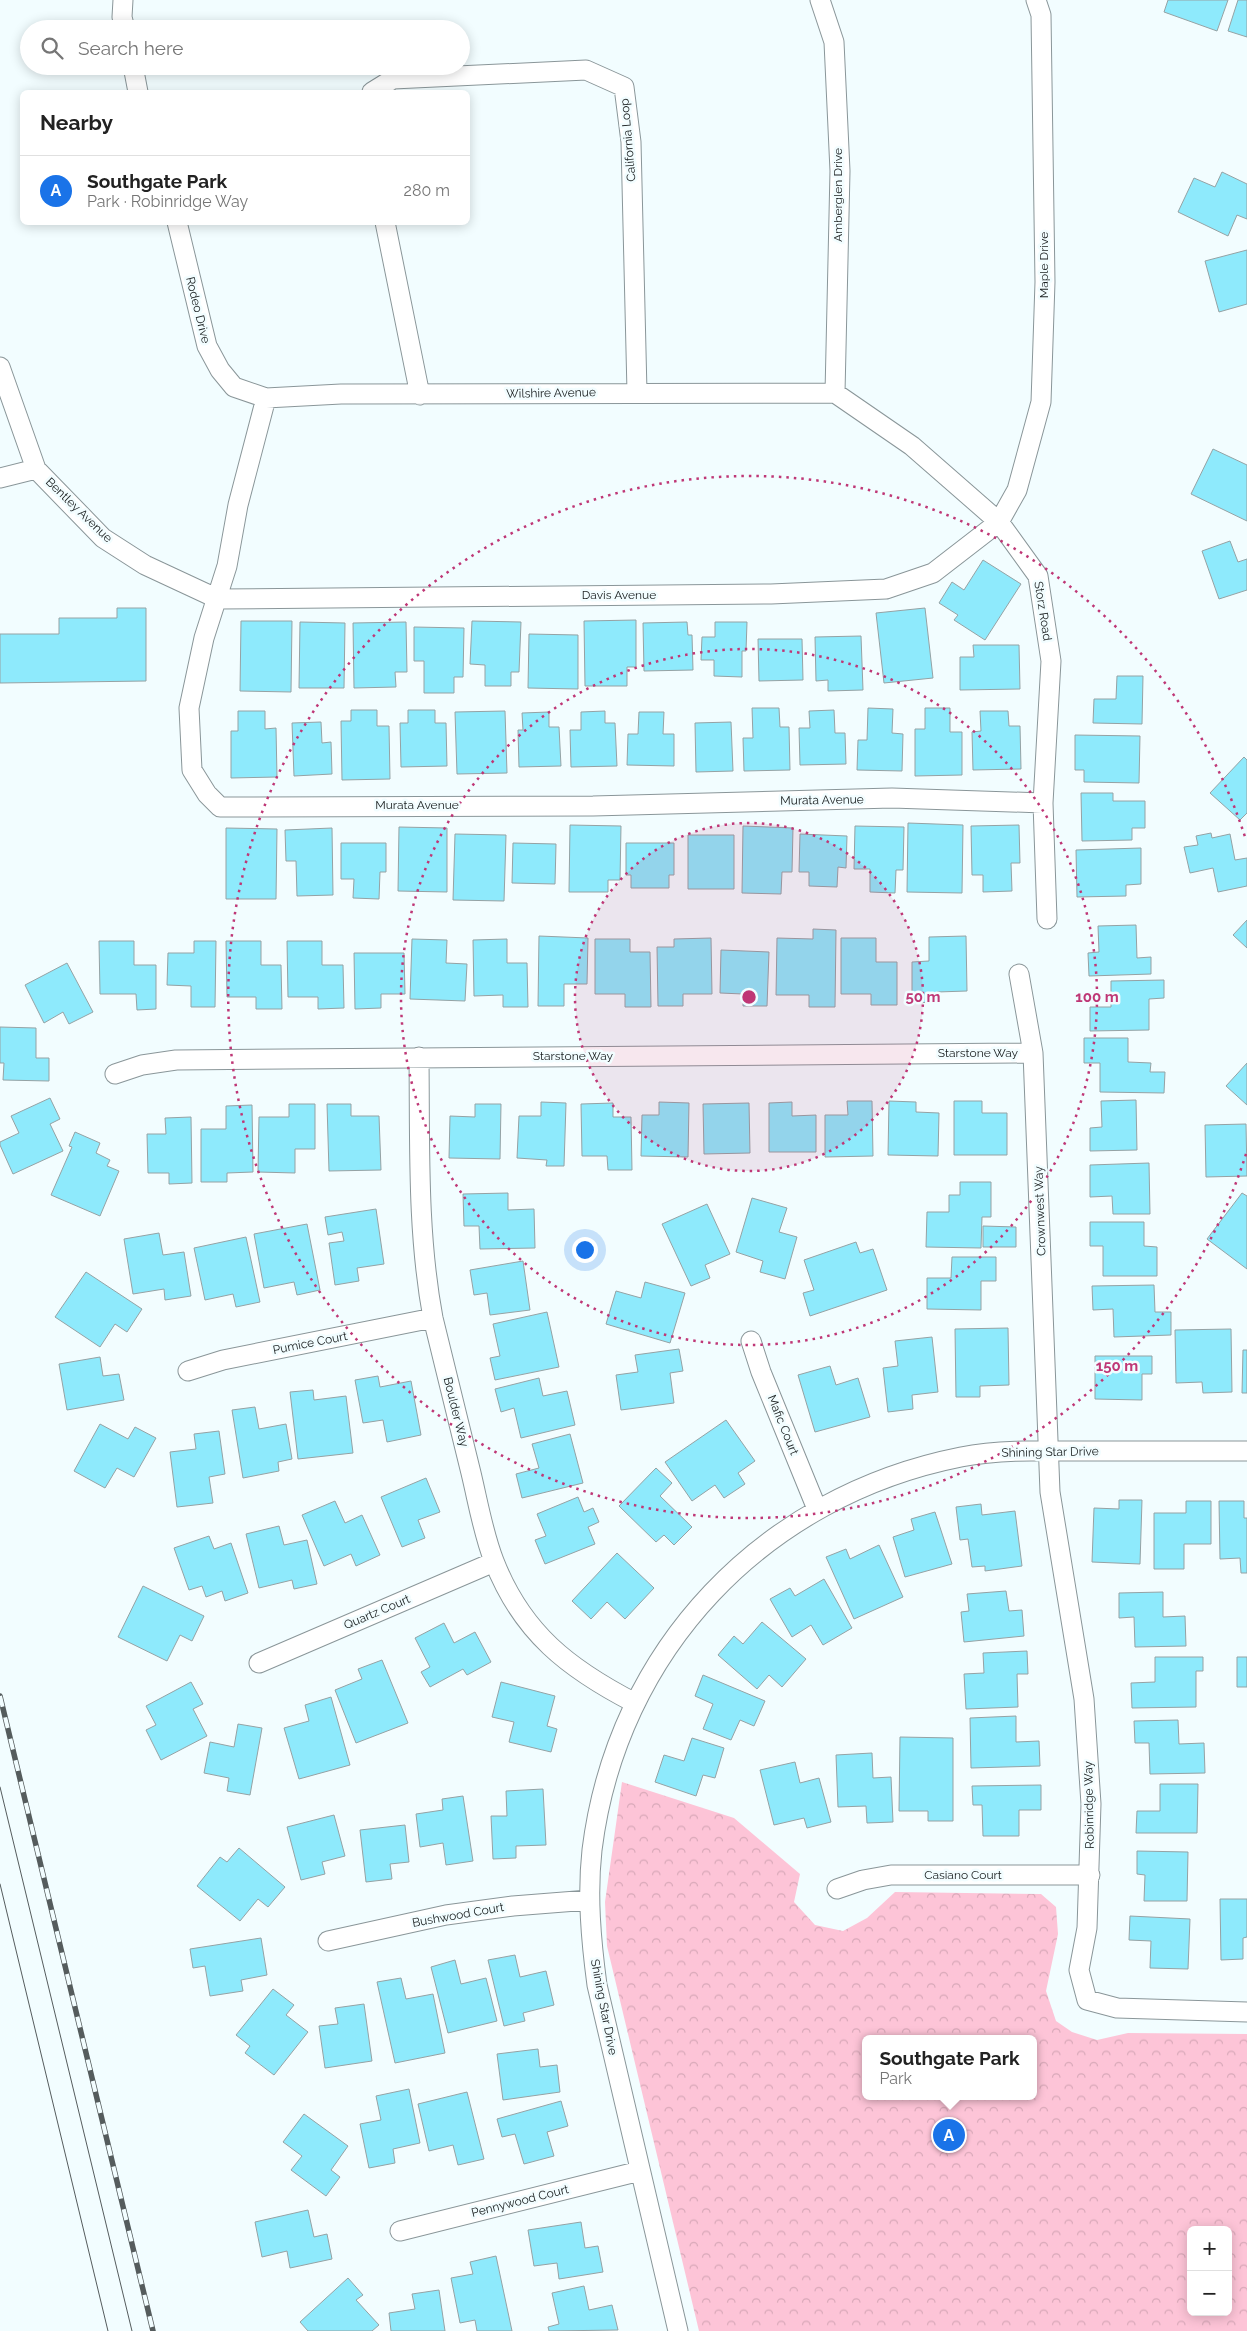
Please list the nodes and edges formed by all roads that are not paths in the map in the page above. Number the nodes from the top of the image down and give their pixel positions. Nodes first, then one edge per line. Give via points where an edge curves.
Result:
1 (123, 0) edge
2 (820, 0) edge
3 (1036, 0) edge
4 (123, 20) edge
5 (135, 75) edge
6 (465, 75) edge
7 (470, 75) edge
8 (138, 90) edge
9 (375, 90) edge
10 (178, 225) edge
11 (386, 225) edge
12 (0, 367) edge
13 (637, 392) junction
14 (835, 393) junction
15 (420, 395) junction
16 (266, 398) junction
17 (36, 469) junction
18 (0, 478) edge
19 (999, 522) junction
20 (218, 599) junction
21 (1043, 802) junction
22 (1047, 920) dead end
23 (1019, 974) dead end
24 (1034, 1053) junction
25 (419, 1057) junction
26 (115, 1074) dead end
27 (433, 1318) junction
28 (751, 1341) dead end
29 (188, 1371) dead end
30 (1049, 1450) junction
31 (1247, 1452) edge
32 (818, 1509) junction
33 (494, 1562) junction
34 (259, 1663) dead end
35 (635, 1702) junction
36 (1090, 1875) junction
37 (837, 1889) dead end
38 (589, 1900) junction
39 (328, 1941) dead end
40 (1247, 2012) edge
41 (640, 2172) junction
42 (400, 2231) dead end
43 (678, 2331) edge

1 - 4 street
2 - 14 street, Amberglen Drive via 834,42 838,141
3 - 19 street, Maple Drive via 1041,15 1045,282 1041,402 1017,490
5 - 8 street
6 - 9 street, California Loop via 393,78
7 - 13 street, California Loop via 586,70 624,87 631,142
10 - 16 street, Rodeo Drive via 207,346 234,387
11 - 15 street
12 - 17 street, Bentley Avenue
13 - 14 street, Wilshire Avenue
13 - 15 street, Wilshire Avenue
14 - 19 street, Storz Road via 912,446
15 - 16 street, Wilshire Avenue via 341,394
16 - 20 street, Murata Avenue
17 - 18 street
17 - 20 street, Bentley Avenue via 104,538 145,565
19 - 20 street, Davis Avenue via 933,573 886,589 771,594
19 - 21 street, Storz Road via 1038,576 1051,661
20 - 21 street, Murata Avenue via 204,638 189,708 192,770 207,794 220,807 593,806 892,798
21 - 22 street, Storz Road
23 - 24 street, Crownwest Way
24 - 25 street, Starstone Way
24 - 30 street, Crownwest Way
25 - 26 street, Starstone Way via 176,1060 142,1065
25 - 27 street, Boulder Way via 421,1230
27 - 29 street, Pumice Court via 223,1360
27 - 33 street, Boulder Way
28 - 32 street, Mafic Court
30 - 31 street, Shining Star Drive
30 - 32 street, Shining Star Drive via 963,1457 910,1469 866,1485
30 - 36 street, Robinridge Way via 1050,1492 1084,1700 1091,1804
32 - 35 street, Shining Star Drive via 746,1559 712,1592 658,1660
33 - 34 street, Quartz Court
33 - 35 street, Boulder Way via 511,1595 540,1636 567,1662 602,1686
35 - 38 street, Shining Star Drive via 614,1752 601,1797 592,1852
36 - 37 street, Casiano Court via 891,1875
36 - 40 street, Robinridge Way via 1088,1928 1079,1970 1088,2000 1117,2008
38 - 39 street, Bushwood Court via 446,1915
38 - 41 street, Shining Star Drive via 597,1985
41 - 42 street, Pennywood Court
41 - 43 street, Shining Star Drive

